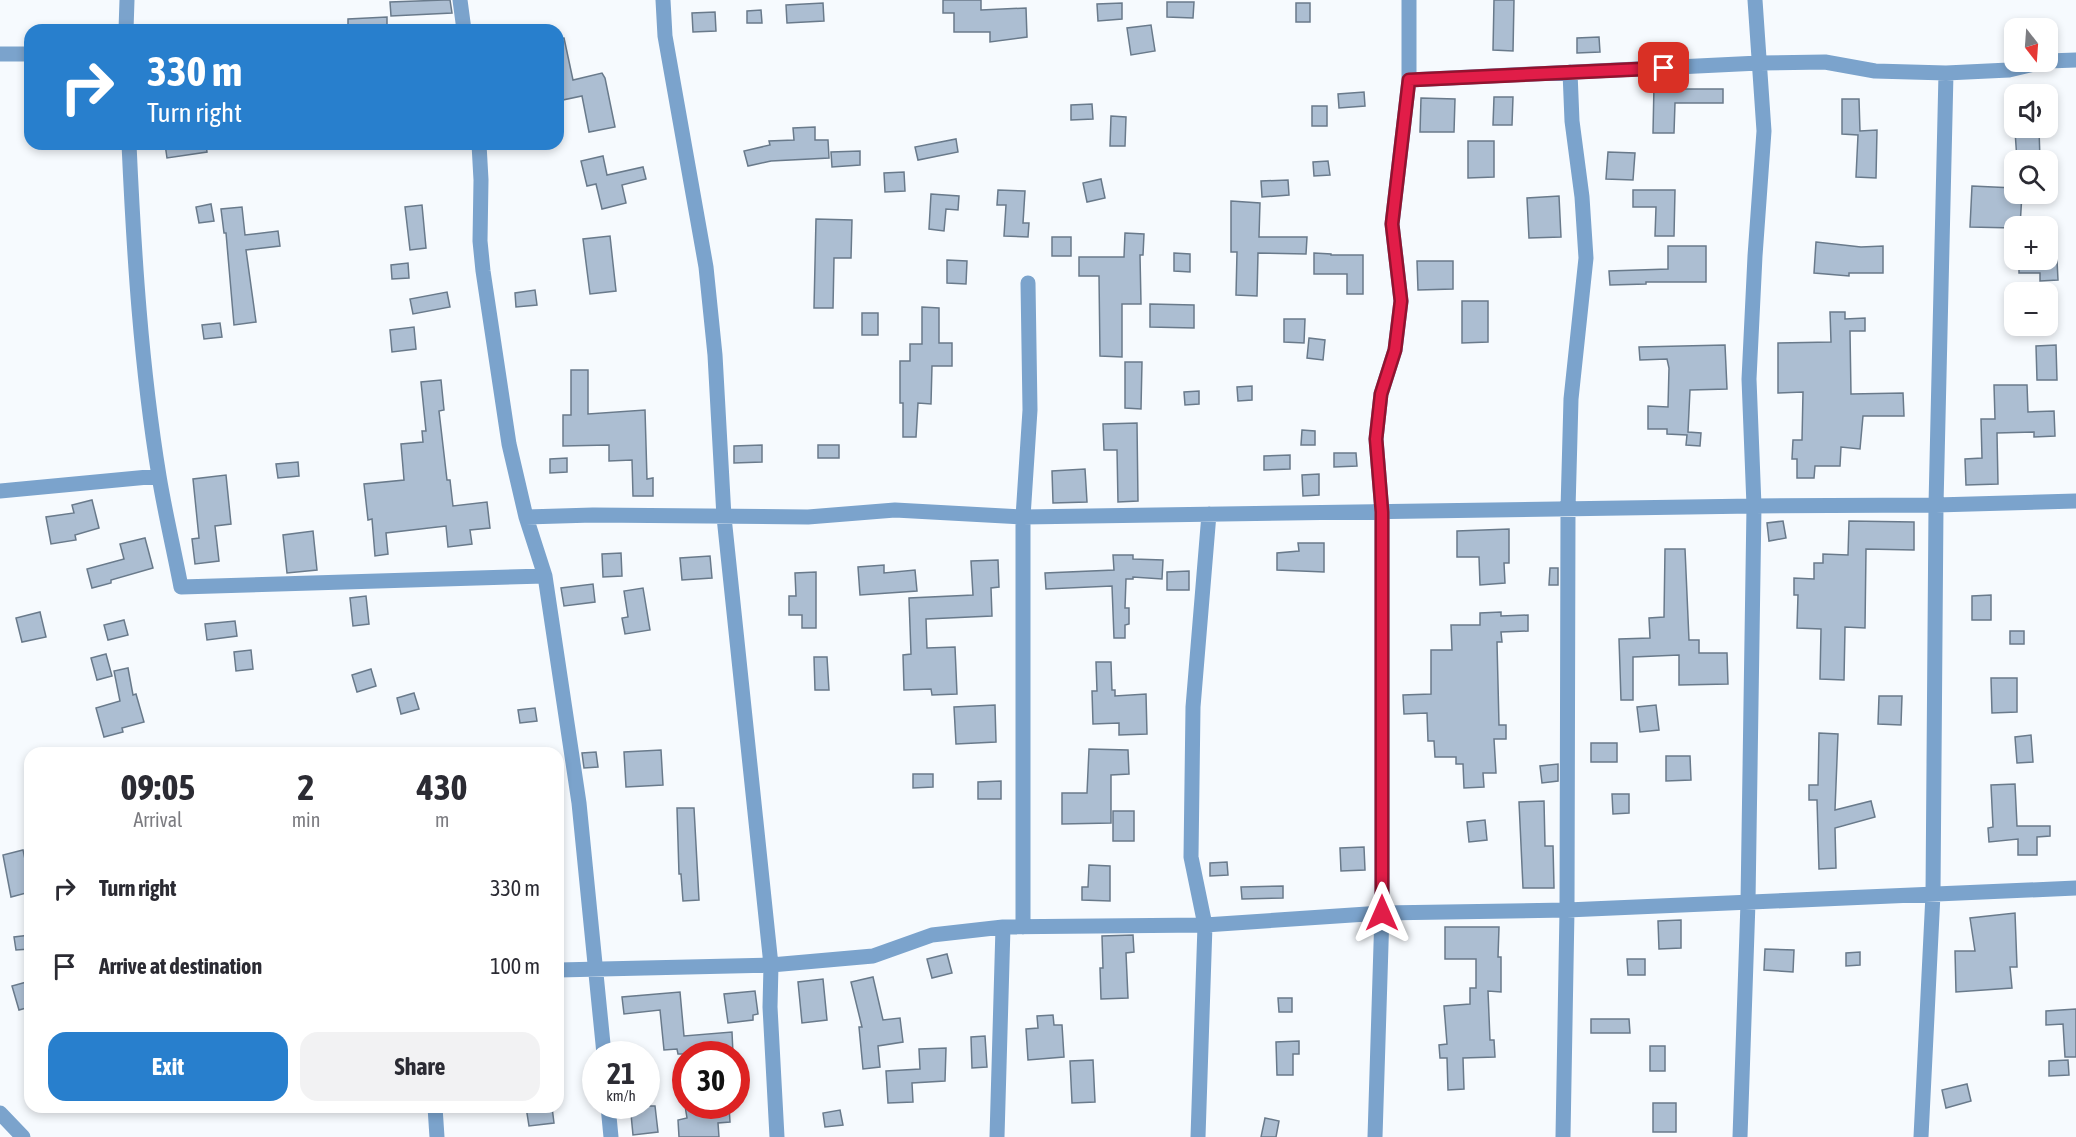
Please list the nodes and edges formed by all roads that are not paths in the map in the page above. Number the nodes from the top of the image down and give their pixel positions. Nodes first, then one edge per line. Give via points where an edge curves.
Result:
1 (127, 0) edge
2 (460, 0) edge
3 (663, 0) edge
4 (1409, 0) edge
5 (1755, 0) edge
6 (126, 24) edge
7 (463, 24) edge
8 (0, 54) edge
9 (24, 54) edge
10 (2076, 60) edge
11 (2058, 61) edge
12 (1759, 63) junction
13 (2004, 70) edge
14 (1570, 72) junction
15 (1946, 73) junction
16 (1409, 80) junction
17 (129, 150) edge
18 (479, 150) edge
19 (1028, 283) dead end
20 (159, 476) junction
21 (0, 491) edge
22 (2076, 501) edge
23 (1936, 505) junction
24 (1754, 506) junction
25 (1568, 508) junction
26 (1382, 512) junction
27 (1209, 514) junction
28 (526, 517) junction
29 (724, 517) junction
30 (1023, 517) junction
31 (545, 576) junction
32 (2076, 888) edge
33 (1933, 894) junction
34 (1748, 902) junction
35 (1568, 910) junction
36 (1382, 913) junction
37 (1204, 925) junction
38 (1003, 927) junction
39 (1023, 927) junction
40 (771, 965) junction
41 (596, 969) junction
42 (564, 970) edge
43 (603, 1041) edge
44 (0, 1113) edge
45 (435, 1113) edge
46 (609, 1119) edge
47 (22, 1137) edge
48 (436, 1137) edge
49 (611, 1137) edge
50 (777, 1137) edge
51 (997, 1137) edge
52 (1198, 1137) edge
53 (1376, 1137) edge
54 (1563, 1137) edge
55 (1740, 1137) edge
56 (1922, 1137) edge

1 - 6 street
2 - 7 street
3 - 29 street via 665,36 706,267
4 - 16 street
5 - 12 street
8 - 9 street
10 - 11 street
12 - 14 street
12 - 15 street via 1825,62 1875,71
12 - 24 street via 1764,131 1749,379
13 - 15 street
14 - 16 street
14 - 25 street via 1586,258 1571,399
15 - 23 street
16 - 26 street via 1392,224 1401,301 1395,350 1381,394 1376,439
17 - 20 street via 136,281
18 - 28 street via 483,272 509,444
19 - 30 street via 1030,410
20 - 21 street
20 - 31 street via 181,587
22 - 23 street
23 - 24 street
23 - 33 street
24 - 25 street
24 - 34 street
25 - 26 street
25 - 35 street
26 - 27 street
26 - 36 street
27 - 30 street
27 - 37 street via 1193,707 1191,857
28 - 29 street
28 - 31 street
29 - 30 street via 808,517 895,510
29 - 40 street
30 - 39 street
31 - 41 street via 579,803
32 - 33 street
33 - 34 street
33 - 56 street
34 - 35 street
34 - 55 street
35 - 36 street
35 - 54 street
36 - 37 street
36 - 53 street
37 - 39 street
37 - 52 street
38 - 39 street
38 - 40 street via 932,935 873,956
38 - 51 street
40 - 41 street
40 - 50 street
41 - 42 street
41 - 43 street
44 - 47 street
45 - 48 street
46 - 49 street

